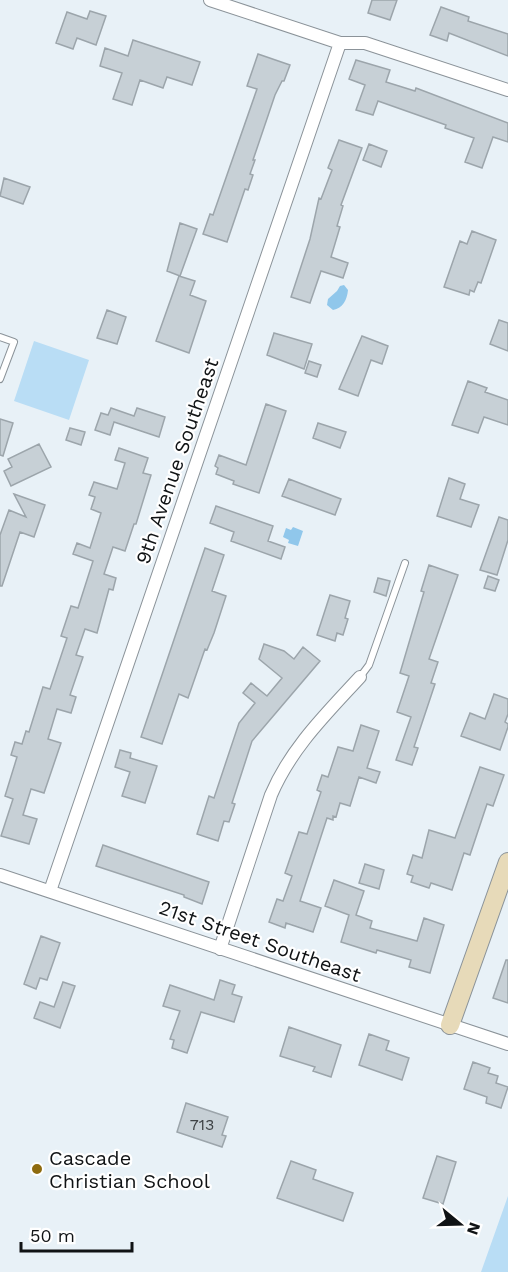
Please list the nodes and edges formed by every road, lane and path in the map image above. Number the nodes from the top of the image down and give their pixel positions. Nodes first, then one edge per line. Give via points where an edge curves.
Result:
1 (218, 1) edge
2 (340, 43) junction
3 (508, 90) edge
4 (0, 337) edge
5 (0, 379) edge
6 (405, 563) dead end
7 (360, 677) joint
8 (508, 862) edge
9 (0, 875) edge
10 (50, 891) junction
11 (220, 949) junction
12 (450, 1025) junction
13 (508, 1044) edge

1 - 2 street
2 - 3 street via 373,45
2 - 10 street, 9th Avenue Southeast
4 - 5 lane via 14,342
6 - 7 lane via 369,665
7 - 11 street via 299,745 279,777
8 - 12 street
9 - 10 street, 21st Street Southeast
10 - 11 street, 21st Street Southeast
11 - 12 street, 21st Street Southeast
12 - 13 street, 21st Street Southeast

